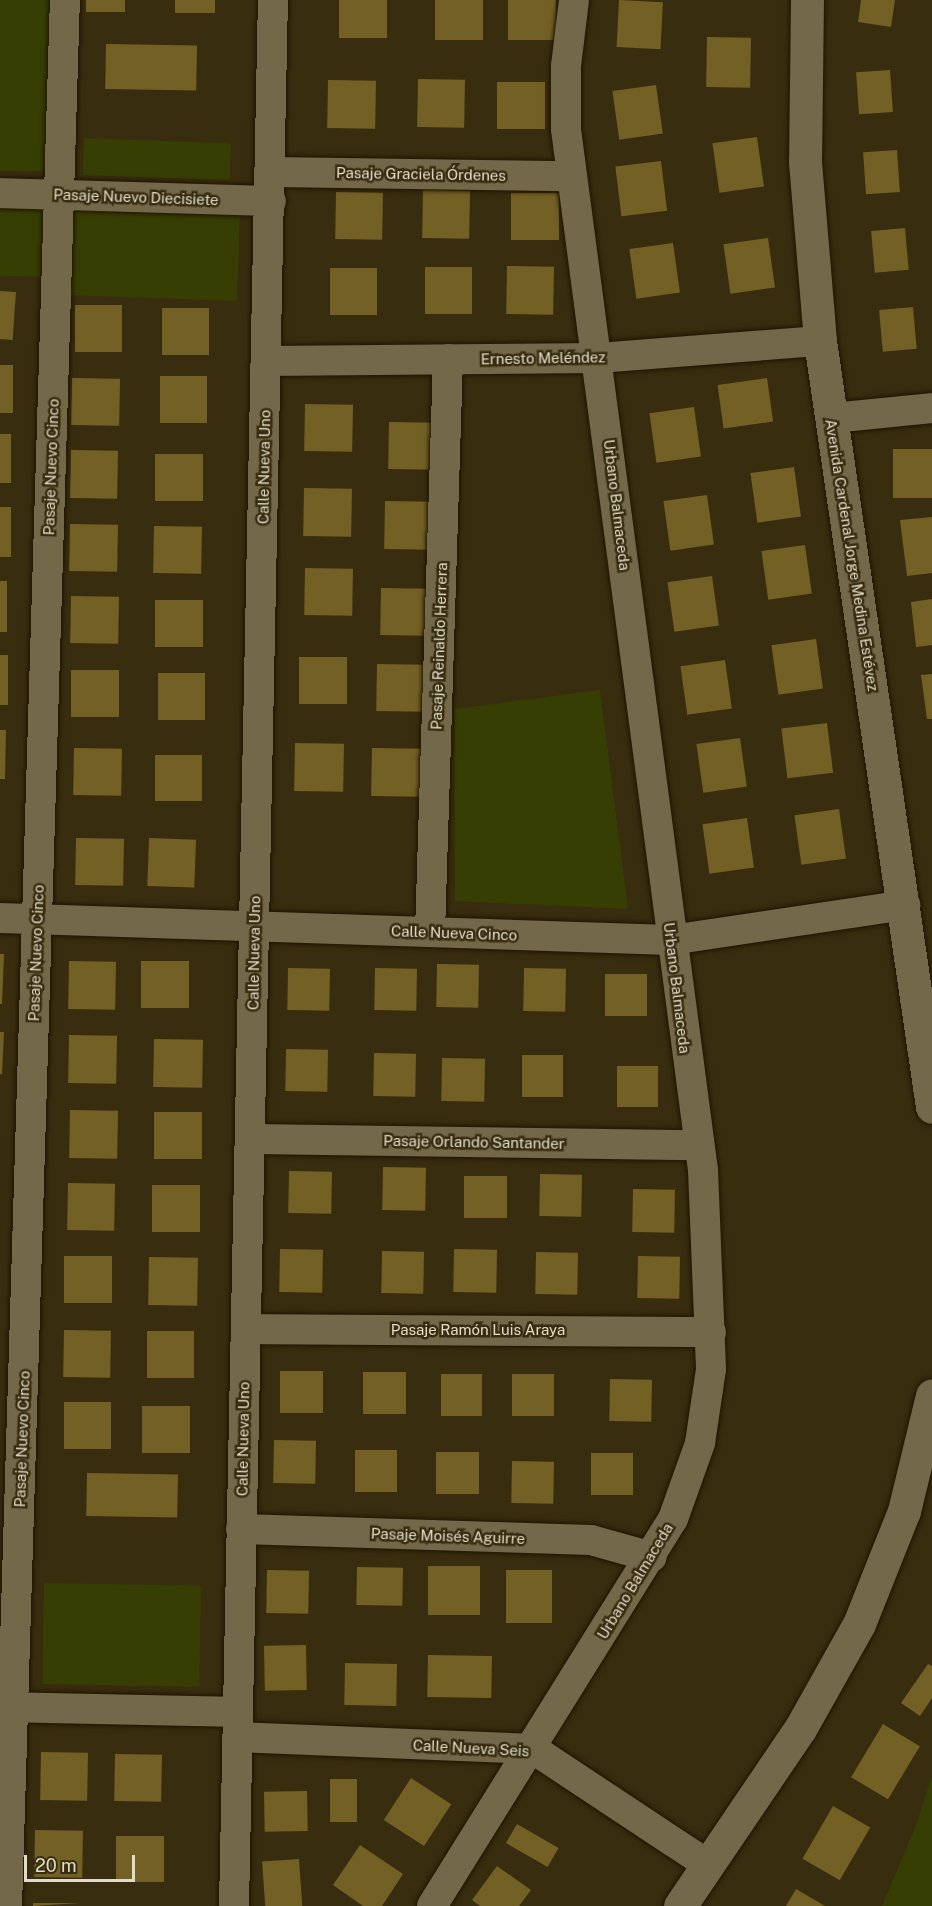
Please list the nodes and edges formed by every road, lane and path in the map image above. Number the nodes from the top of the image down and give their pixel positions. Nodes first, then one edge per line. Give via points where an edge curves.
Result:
1 (65, 0) edge
2 (273, 0) edge
3 (574, 0) edge
4 (807, 0) edge
5 (572, 176) junction
6 (271, 186) junction
7 (0, 193) edge
8 (59, 195) junction
9 (820, 341) junction
10 (598, 358) junction
11 (448, 359) junction
12 (266, 361) junction
13 (932, 408) edge
14 (832, 418) junction
15 (905, 905) junction
16 (0, 918) edge
17 (37, 919) junction
18 (254, 926) junction
19 (430, 932) junction
20 (671, 940) junction
21 (932, 1107) edge
22 (251, 1139) junction
23 (698, 1145) junction
24 (246, 1329) junction
25 (711, 1332) junction
26 (932, 1395) edge
27 (241, 1529) junction
28 (652, 1557) junction
29 (7, 1707) edge
30 (238, 1724) junction
31 (533, 1749) junction
32 (707, 1864) junction
33 (692, 1901) edge
34 (7, 1906) edge
35 (234, 1906) edge
36 (432, 1906) edge

1 - 8 street, Pasaje Nuevo Cinco
2 - 6 street, Calle Nueva Uno
3 - 5 street, Urbano Balmaceda via 566,66 566,129
4 - 9 street, Avenida Cardenal Jorge Medina Estévez via 805,162
5 - 6 street, Pasaje Graciela Órdenes
5 - 10 street, Urbano Balmaceda
6 - 8 street, Pasaje Nuevo Diecisiete
6 - 12 street, Calle Nueva Uno
7 - 8 street, Pasaje Nuevo Diecisiete
8 - 17 street, Pasaje Nuevo Cinco
9 - 10 street, Ernesto Meléndez
9 - 14 street, Avenida Cardenal Jorge Medina Estévez
10 - 11 street, Ernesto Meléndez
10 - 20 street, Urbano Balmaceda
11 - 12 street, Ernesto Meléndez
11 - 19 street, Pasaje Reinaldo Herrera
12 - 18 street, Calle Nueva Uno
13 - 14 street
14 - 15 street, Avenida Cardenal Jorge Medina Estévez
15 - 20 street, Calle Nueva Cinco
15 - 21 street, Avenida Cardenal Jorge Medina Estévez
16 - 17 street, Calle Nueva Cinco
17 - 18 street, Calle Nueva Cinco
17 - 29 street, Pasaje Nuevo Cinco
18 - 19 street, Calle Nueva Cinco
18 - 22 street, Calle Nueva Uno
19 - 20 street, Calle Nueva Cinco
20 - 23 street, Urbano Balmaceda
22 - 23 street, Pasaje Orlando Santander
22 - 24 street, Calle Nueva Uno
23 - 25 street, Urbano Balmaceda via 703,1170
24 - 25 street, Pasaje Ramón Luis Araya
24 - 27 street, Calle Nueva Uno
25 - 28 street, Urbano Balmaceda via 711,1369 700,1443 681,1499
26 - 32 street via 904,1511 859,1624 800,1729
27 - 28 street, Pasaje Moisés Aguirre via 591,1540
27 - 30 street, Calle Nueva Uno
28 - 31 street, Urbano Balmaceda
29 - 30 street, Calle Nueva Seis
29 - 34 street, Pasaje Nuevo Cinco
30 - 31 street, Calle Nueva Seis
30 - 35 street, Calle Nueva Uno
31 - 32 street, Calle Nueva Seis
31 - 36 street, Urbano Balmaceda
32 - 33 street

